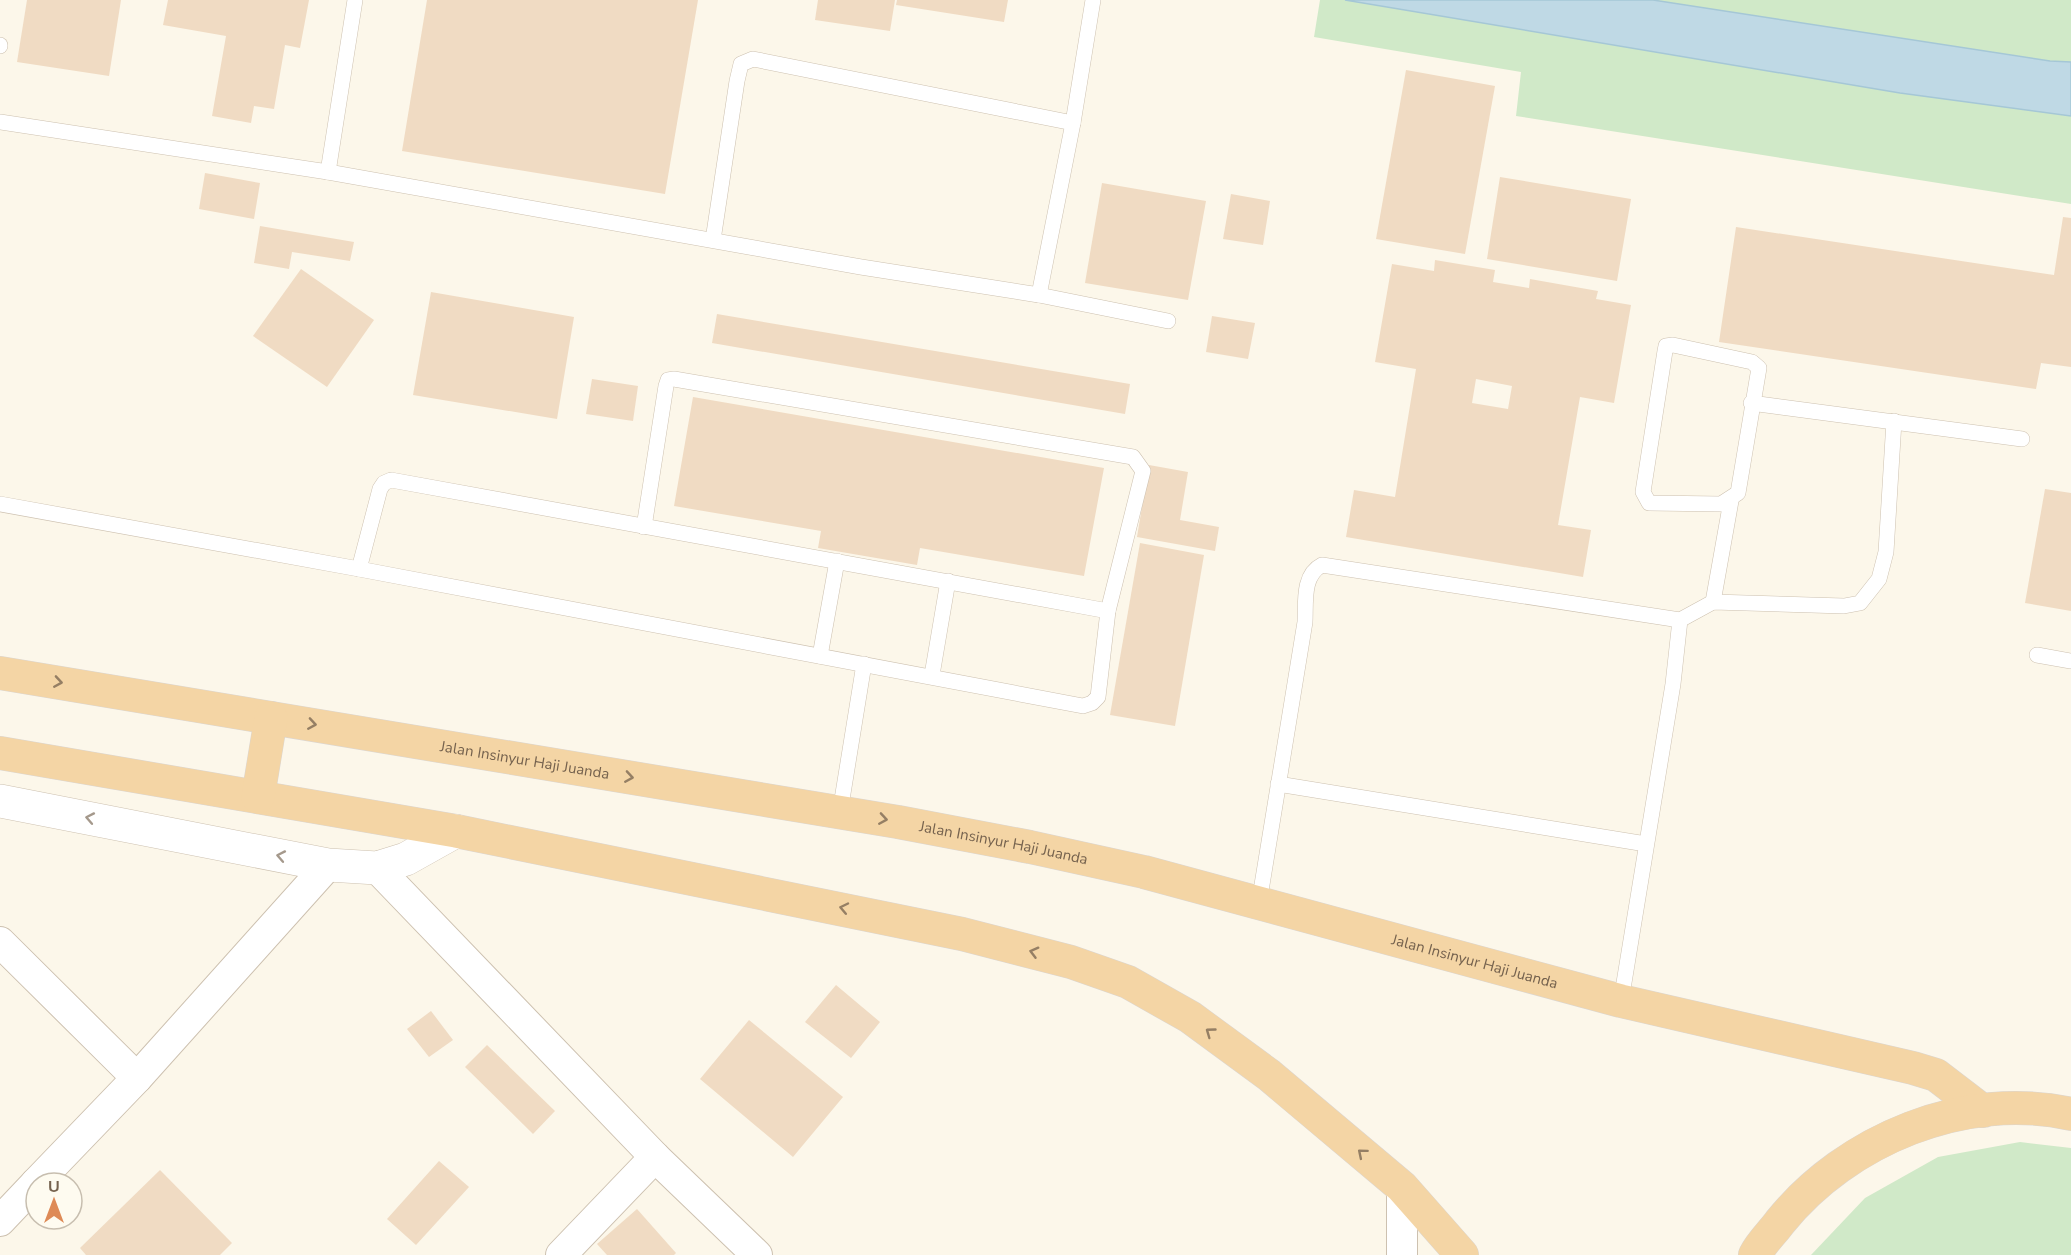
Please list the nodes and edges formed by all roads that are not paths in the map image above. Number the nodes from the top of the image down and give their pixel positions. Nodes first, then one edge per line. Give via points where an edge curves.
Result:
1 (355, 0) edge
2 (1093, 0) edge
3 (0, 122) edge
4 (1073, 123) junction
5 (328, 172) junction
6 (713, 240) junction
7 (1039, 295) junction
8 (1168, 321) dead end
9 (1751, 403) junction
10 (1894, 421) junction
11 (2022, 439) dead end
12 (1731, 501) junction
13 (0, 504) edge
14 (644, 527) junction
15 (837, 561) junction
16 (359, 569) junction
17 (948, 581) junction
18 (1713, 602) junction
19 (1108, 611) junction
20 (1680, 620) junction
21 (2037, 655) dead end
22 (820, 656) junction
23 (2071, 661) edge
24 (864, 664) junction
25 (0, 673) edge
26 (932, 675) junction
27 (272, 718) junction
28 (0, 753) edge
29 (1278, 784) junction
30 (258, 797) junction
31 (0, 801) edge
32 (840, 812) junction
33 (456, 831) junction
34 (1646, 844) junction
35 (328, 865) junction
36 (377, 868) junction
37 (1258, 903) junction
38 (0, 942) edge
39 (1621, 1001) junction
40 (137, 1078) junction
41 (1983, 1111) junction
42 (2071, 1114) edge
43 (655, 1157) junction
44 (48, 1171) edge
45 (1402, 1187) junction
46 (24, 1196) edge
47 (0, 1221) edge
48 (561, 1255) edge
49 (757, 1255) edge
50 (1402, 1255) edge
51 (1462, 1255) edge
52 (1755, 1255) edge

1 - 5 lane
2 - 4 lane
3 - 5 lane
4 - 6 lane via 753,58 741,64 737,81
4 - 7 lane
5 - 6 lane
6 - 7 lane
7 - 8 lane
9 - 10 lane
9 - 12 lane via 1738,493
9 - 12 lane via 1759,368 1756,364 1666,346 1645,498 1649,503
10 - 11 lane
10 - 18 lane via 1886,552 1878,579 1860,603 1844,606
12 - 18 lane
13 - 16 lane
14 - 15 lane
14 - 16 lane via 392,480 380,489
14 - 19 lane via 666,386 668,380 674,379 1133,457 1143,471
15 - 17 lane
15 - 22 lane
16 - 22 lane
17 - 19 lane
17 - 26 lane
18 - 20 lane
19 - 26 lane via 1098,697 1092,703 1083,706
20 - 29 lane via 1322,565 1313,570 1308,580 1305,622
20 - 34 lane
21 - 23 lane
22 - 24 lane
24 - 26 lane
24 - 32 lane
25 -> 27 highway, Jalan Insinyur Haji Juanda
27 - 30 highway
27 -> 32 highway, Jalan Insinyur Haji Juanda
28 - 30 highway
29 - 34 lane
29 - 37 lane
30 - 33 highway
35 -> 31 street
32 -> 37 highway, Jalan Insinyur Haji Juanda via 1132,869
33 - 36 street via 406,859
45 -> 33 highway via 1269,1075 1190,1017 1128,982 1071,962 962,934
34 - 39 lane
35 - 36 street
35 - 40 street
36 - 43 street
37 - 39 highway, Jalan Insinyur Haji Juanda
38 - 40 street
39 - 41 highway, Jalan Insinyur Haji Juanda via 1913,1068 1935,1075
40 - 44 street
41 - 42 highway via 2024,1109
41 - 52 highway via 1917,1125 1855,1155 1801,1197
43 - 48 street
43 - 49 street
45 - 50 street
45 - 51 highway
46 - 47 street

